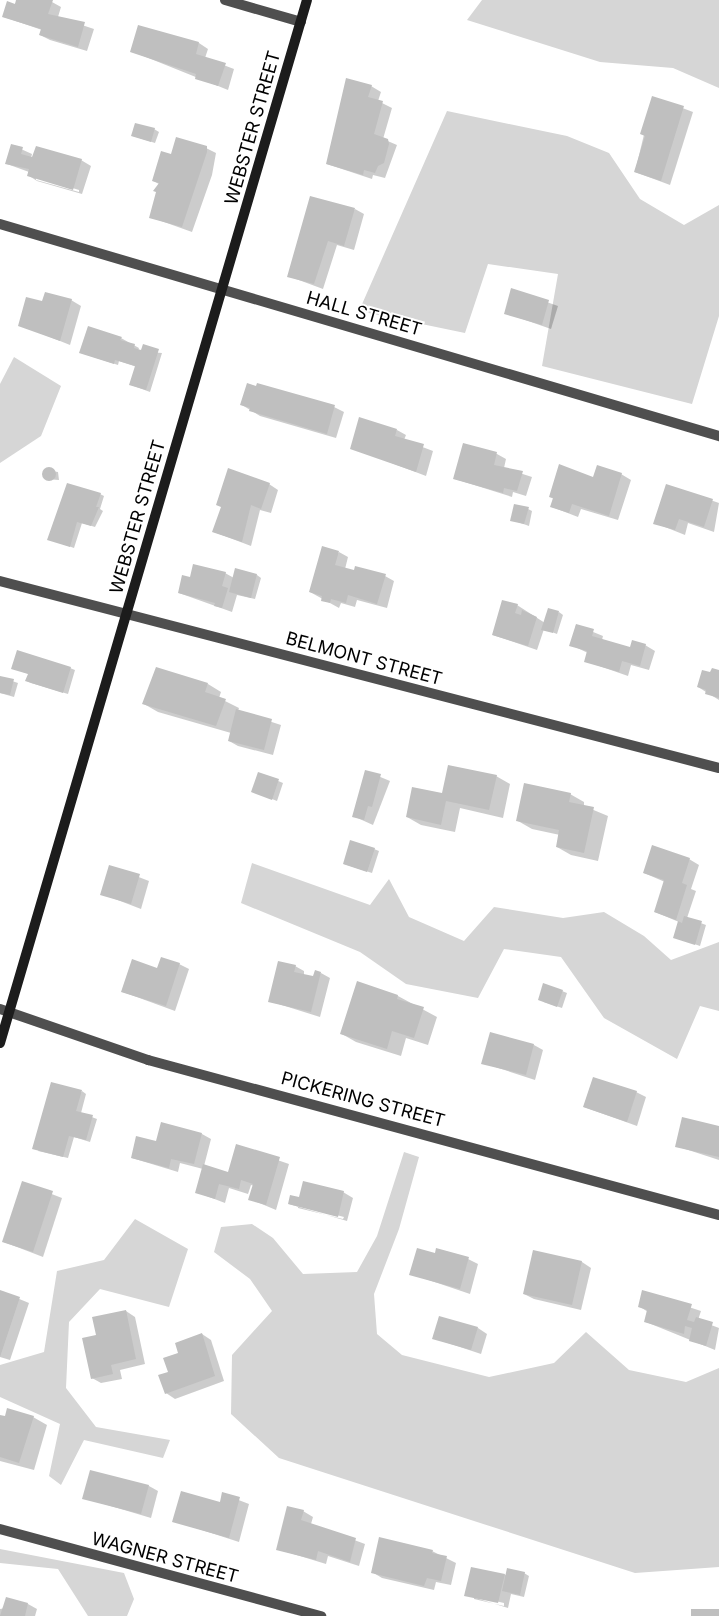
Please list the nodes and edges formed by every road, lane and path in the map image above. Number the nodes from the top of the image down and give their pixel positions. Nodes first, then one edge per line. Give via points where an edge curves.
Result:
1 (225, 0) edge
2 (307, 0) edge
3 (301, 22) junction
4 (0, 224) edge
5 (222, 289) junction
6 (719, 436) edge
7 (0, 581) edge
8 (127, 614) junction
9 (719, 768) edge
10 (5, 1010) edge
11 (0, 1043) edge
12 (719, 1215) edge
13 (0, 1529) edge
14 (321, 1616) edge

1 - 3 street
2 - 3 street, WEBSTER STREET
3 - 5 street, WEBSTER STREET
4 - 5 street, HALL STREET
5 - 6 street, HALL STREET
5 - 8 street, WEBSTER STREET
7 - 8 street, BELMONT STREET
8 - 9 street, BELMONT STREET
8 - 10 street, WEBSTER STREET
10 - 11 street, WEBSTER STREET
10 - 12 street, PICKERING STREET via 148,1060
13 - 14 street, WAGNER STREET

